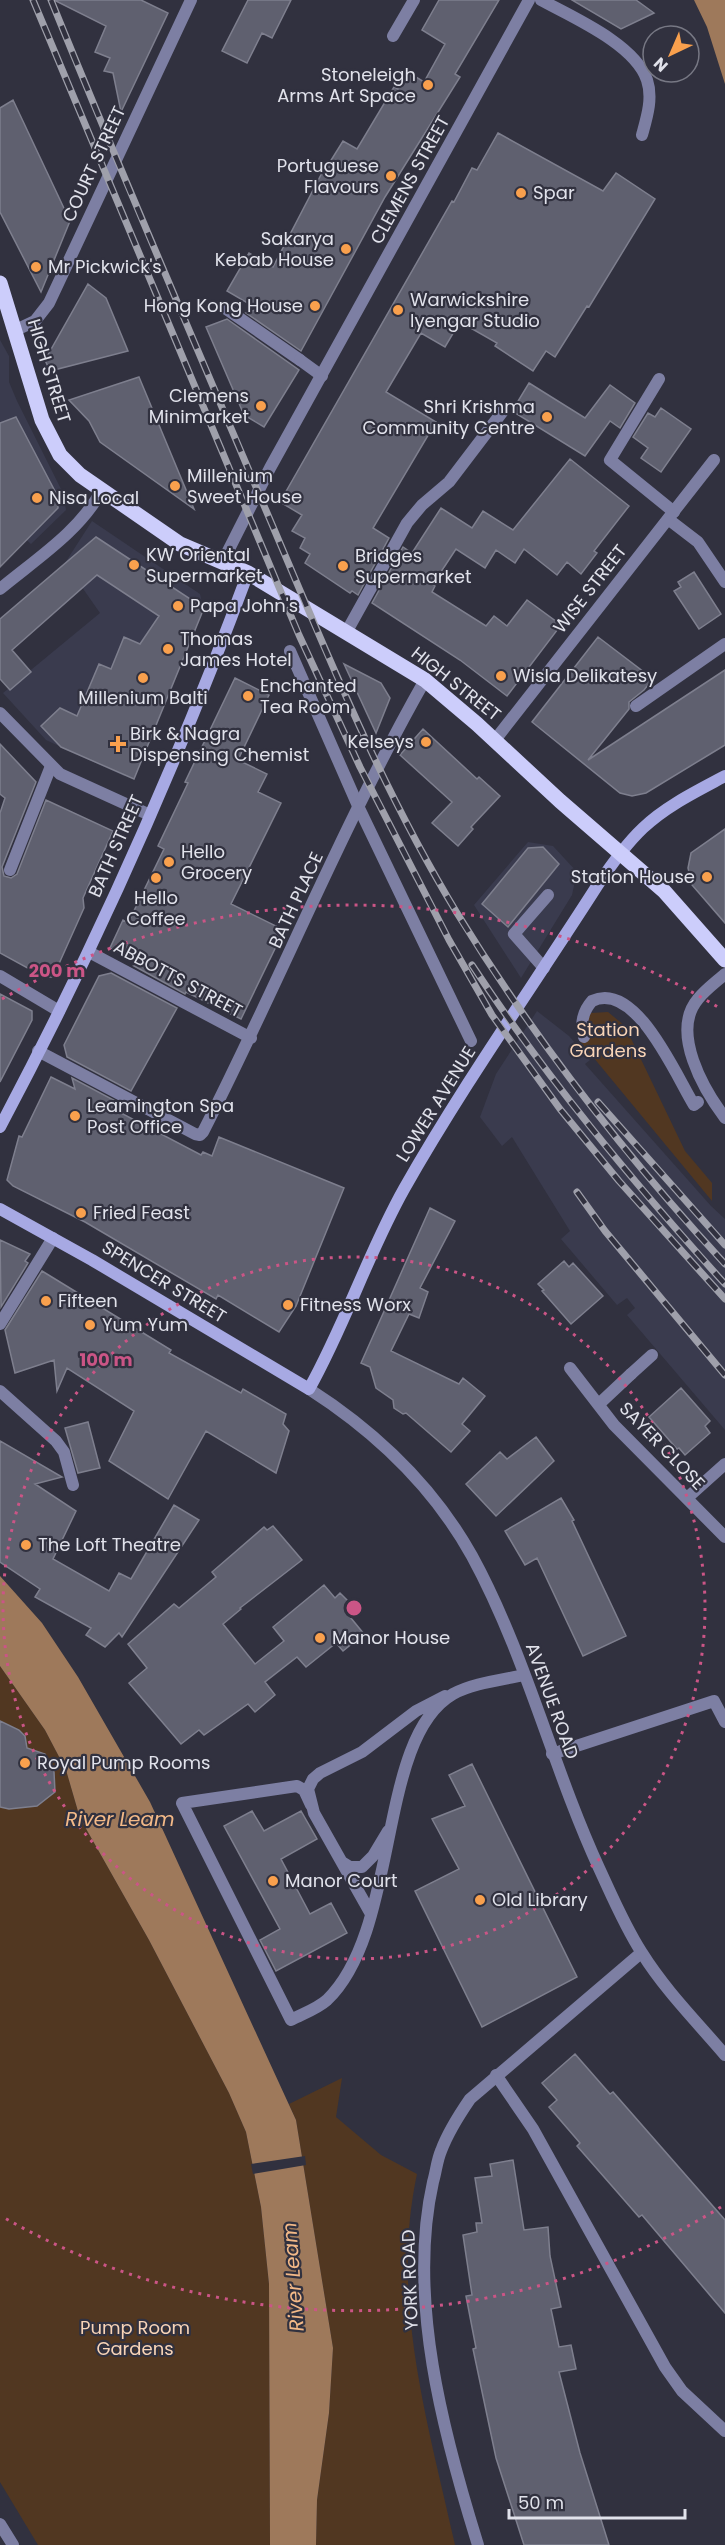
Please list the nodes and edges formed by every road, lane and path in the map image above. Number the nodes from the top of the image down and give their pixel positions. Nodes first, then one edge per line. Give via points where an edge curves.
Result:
1 (414, 0) edge
2 (529, 0) edge
3 (541, 0) edge
4 (186, 2) edge
5 (393, 36) dead end
6 (642, 135) dead end
7 (0, 283) edge
8 (222, 306) dead end
9 (16, 330) junction
10 (322, 376) junction
11 (659, 379) dead end
12 (503, 411) dead end
13 (714, 460) dead end
14 (102, 490) junction
15 (671, 516) junction
16 (223, 561) junction
17 (248, 573) junction
18 (725, 582) edge
19 (0, 589) edge
20 (347, 631) junction
21 (725, 644) edge
22 (290, 651) dead end
23 (425, 680) junction
24 (636, 706) dead end
25 (0, 712) edge
26 (495, 740) junction
27 (51, 766) junction
28 (725, 776) edge
29 (359, 808) junction
30 (150, 815) junction
31 (621, 852) junction
32 (9, 870) dead end
33 (548, 895) dead end
34 (89, 952) junction
35 (725, 960) edge
36 (543, 969) junction
37 (725, 974) edge
38 (0, 976) edge
39 (59, 1011) junction
40 (584, 1037) dead end
41 (251, 1038) junction
42 (471, 1041) dead end
43 (38, 1051) junction
44 (698, 1102) dead end
45 (725, 1118) edge
46 (0, 1126) edge
47 (0, 1209) edge
48 (52, 1238) junction
49 (0, 1324) edge
50 (652, 1355) dead end
51 (570, 1368) dead end
52 (309, 1389) junction
53 (0, 1391) edge
54 (599, 1404) junction
55 (725, 1464) edge
56 (73, 1485) dead end
57 (687, 1498) junction
58 (725, 1537) edge
59 (524, 1675) junction
60 (454, 1693) junction
61 (719, 1699) edge
62 (725, 1722) edge
63 (552, 1754) junction
64 (320, 1773) junction
65 (290, 1786) junction
66 (311, 1805) junction
67 (393, 1822) junction
68 (342, 1862) junction
69 (371, 1914) junction
70 (641, 1953) junction
71 (725, 2055) edge
72 (496, 2076) junction
73 (725, 2431) edge
74 (0, 2524) edge
75 (13, 2545) edge
76 (478, 2545) edge

1 - 5 street
2 - 10 street, CLEMENS STREET
3 - 6 street via 618,45 639,64 650,95
4 - 9 street, COURT STREET via 47,306 35,321
7 - 9 main road, HIGH STREET
8 - 10 street
9 - 14 main road, HIGH STREET via 42,420 55,448 80,475
10 - 16 street, CLEMENS STREET
11 - 15 street via 610,460
12 - 20 street via 449,482 407,523
13 - 15 street, WISE STREET
14 - 16 main road, HIGH STREET via 180,544
14 - 19 street via 76,525
15 - 18 street via 698,542
15 - 26 street, WISE STREET
16 - 17 main road, HIGH STREET
17 - 20 main road, HIGH STREET
17 - 30 main road, BATH STREET via 222,646
20 - 23 main road, HIGH STREET
21 - 24 street
22 - 29 street
23 - 26 main road, HIGH STREET
23 - 29 street, BATH PLACE via 395,731
25 - 27 street
26 - 31 main road, HIGH STREET
27 - 30 street via 60,774
27 - 32 street
28 - 31 main road, LOWER AVENUE via 656,818
29 - 41 street, BATH PLACE
29 - 42 street
30 - 34 main road, BATH STREET
31 - 35 main road, HIGH STREET via 664,891
31 - 36 main road, LOWER AVENUE
33 - 36 street via 514,934
34 - 39 main road, BATH STREET
34 - 41 street, ABBOTTS STREET
36 - 52 main road, LOWER AVENUE via 405,1187
37 - 45 street via 697,1000 689,1020 689,1034 701,1081
38 - 39 street
39 - 43 main road, BATH STREET
40 - 44 street via 582,1020 592,1001 607,998 624,1003 657,1041 694,1105
41 - 43 street, BATH PLACE via 200,1135
43 - 46 main road, BATH STREET
47 - 48 main road, SPENCER STREET
48 - 49 street
48 - 52 main road, SPENCER STREET
50 - 54 street, SAYER CLOSE
51 - 54 street, SAYER CLOSE
52 - 59 street, AVENUE ROAD via 371,1434 405,1465 434,1500 472,1557
53 - 56 street via 56,1441 64,1452
54 - 57 street, SAYER CLOSE via 614,1425
55 - 57 street
57 - 58 street, SAYER CLOSE
59 - 60 street
59 - 63 street, AVENUE ROAD
60 - 64 street via 427,1704 362,1752
60 - 67 street via 422,1727 407,1761
61 - 62 street
61 - 63 street
63 - 70 street, AVENUE ROAD via 582,1832
64 - 65 street
64 - 66 street via 309,1789
65 - 66 street via 304,1790
65 - 69 street via 182,1803 291,2020 318,2006 334,1990 356,1954
66 - 68 street
67 - 68 street via 362,1867
67 - 69 street
68 - 69 street
70 - 71 street, AVENUE ROAD
70 - 72 street, YORK ROAD
72 - 73 street via 533,2129 665,2367 682,2391
72 - 76 street, YORK ROAD via 470,2099 440,2152 427,2209 424,2264 431,2353 443,2419
74 - 75 street

